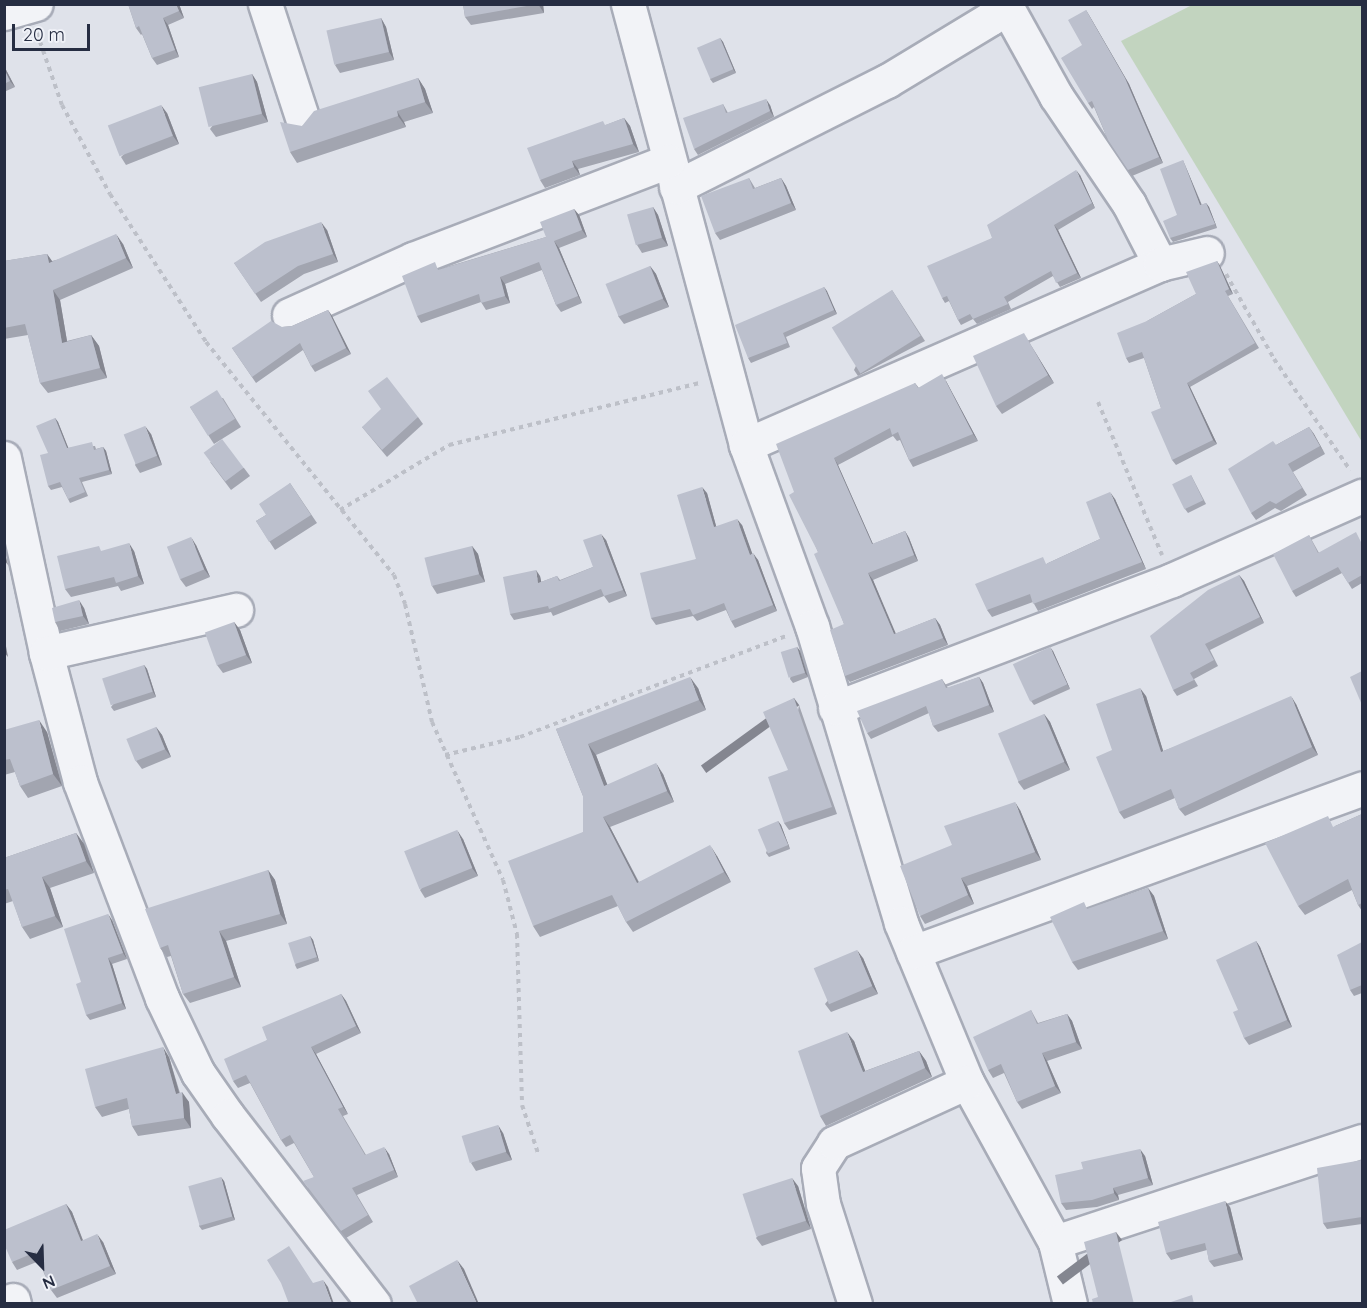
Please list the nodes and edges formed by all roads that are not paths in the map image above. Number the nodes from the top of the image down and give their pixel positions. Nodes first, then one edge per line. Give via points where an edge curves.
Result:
1 (265, 4) edge
2 (628, 4) edge
3 (1004, 4) edge
4 (303, 120) edge
5 (672, 174) junction
6 (1207, 253) road end
7 (1160, 264) junction
8 (289, 315) dead end
9 (746, 445) junction
10 (4, 458) edge
11 (1359, 488) edge
12 (236, 610) dead end
13 (46, 653) junction
14 (835, 708) junction
15 (1362, 789) edge
16 (913, 952) junction
17 (967, 1082) junction
18 (1362, 1141) edge
19 (1055, 1242) junction
20 (374, 1304) edge
21 (855, 1304) edge
22 (1070, 1304) edge

1 - 4 street
2 - 5 street
3 - 5 street via 991,18 887,81
3 - 7 street via 1056,96 1129,204
5 - 8 street via 413,259
5 - 9 street
6 - 7 street
7 - 9 street
9 - 14 street via 812,626
10 - 13 street
11 - 14 street via 1172,580
12 - 13 street
13 - 20 street via 80,782 122,898 162,998 198,1072 265,1168
14 - 16 street
15 - 16 street
16 - 17 street
17 - 19 street
17 - 21 street via 834,1143 818,1168 823,1204
18 - 19 street
19 - 22 street

